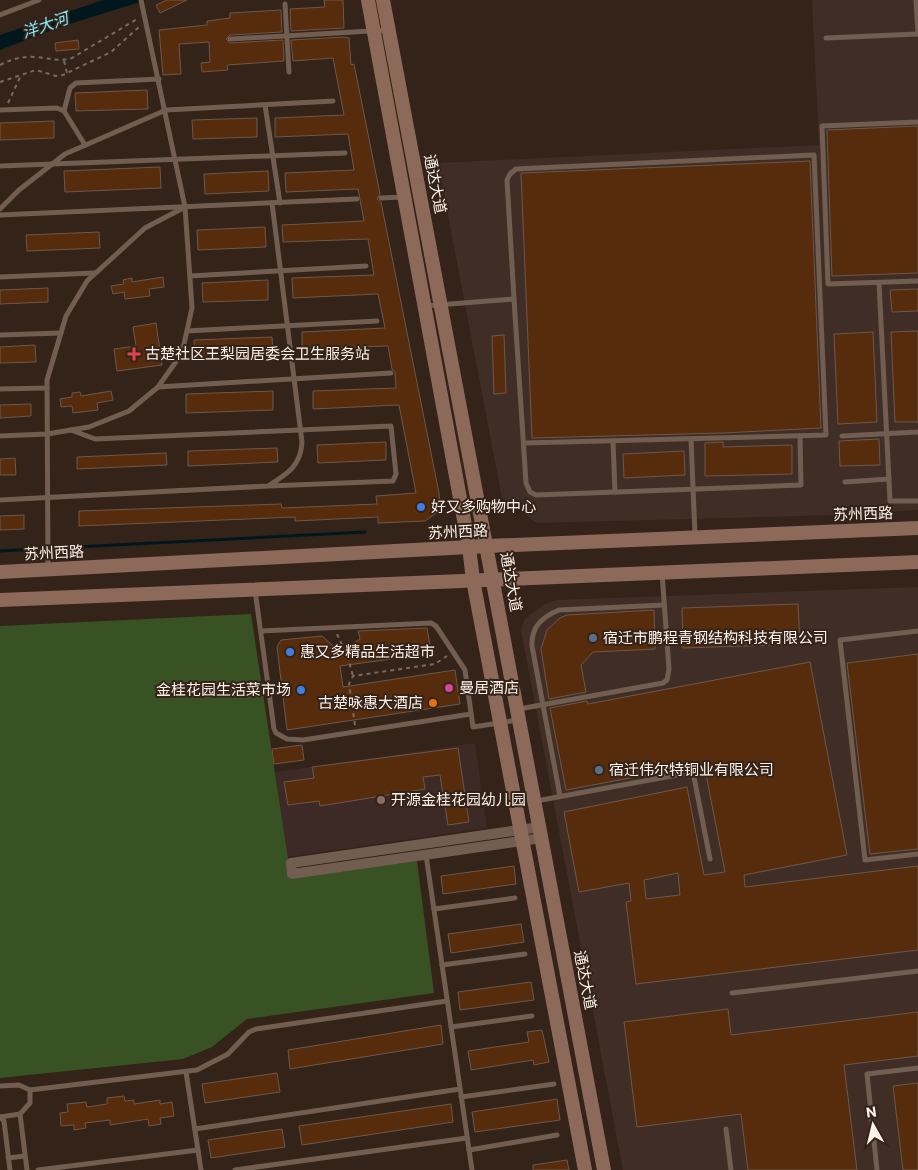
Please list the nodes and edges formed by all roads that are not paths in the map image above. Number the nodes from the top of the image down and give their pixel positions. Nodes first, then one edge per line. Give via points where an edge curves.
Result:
1 (39, 0) edge
2 (142, 0) edge
3 (368, 0) edge
4 (383, 0) edge
5 (916, 0) edge
6 (285, 4) dead end
7 (0, 15) edge
8 (389, 30) junction
9 (374, 31) junction
10 (918, 34) edge
11 (286, 36) junction
12 (826, 38) dead end
13 (230, 39) dead end
14 (289, 72) dead end
15 (159, 79) junction
16 (333, 101) dead end
17 (265, 105) junction
18 (3, 110) edge
19 (166, 110) junction
20 (64, 111) junction
21 (918, 122) edge
22 (85, 145) junction
23 (345, 153) dead end
24 (273, 156) junction
25 (175, 159) junction
26 (52, 164) junction
27 (0, 166) edge
28 (421, 196) junction
29 (404, 197) junction
30 (381, 198) dead end
31 (358, 199) dead end
32 (272, 203) junction
33 (280, 203) junction
34 (185, 207) junction
35 (0, 209) edge
36 (0, 215) edge
37 (366, 266) dead end
38 (281, 271) junction
39 (96, 273) junction
40 (190, 276) junction
41 (0, 277) edge
42 (918, 281) edge
43 (879, 283) junction
44 (514, 299) junction
45 (442, 304) junction
46 (424, 306) junction
47 (377, 321) dead end
48 (288, 325) junction
49 (187, 330) junction
50 (61, 333) junction
51 (0, 335) edge
52 (391, 373) dead end
53 (294, 379) junction
54 (158, 387) junction
55 (47, 388) junction
56 (0, 389) edge
57 (71, 430) junction
58 (301, 430) junction
59 (918, 432) edge
60 (47, 434) junction
61 (886, 434) junction
62 (0, 436) edge
63 (800, 436) junction
64 (842, 436) dead end
65 (690, 438) junction
66 (614, 440) junction
67 (524, 443) junction
68 (889, 479) junction
69 (845, 482) dead end
70 (268, 486) junction
71 (693, 489) junction
72 (615, 492) junction
73 (47, 498) junction
74 (0, 500) edge
75 (918, 501) edge
76 (918, 528) edge
77 (695, 537) junction
78 (488, 546) junction
79 (469, 547) junction
80 (918, 562) edge
81 (48, 570) junction
82 (0, 572) edge
83 (662, 572) junction
84 (494, 579) junction
85 (473, 580) junction
86 (255, 589) junction
87 (0, 600) edge
88 (664, 605) junction
89 (261, 631) junction
90 (918, 631) edge
91 (542, 705) junction
92 (471, 714) junction
93 (519, 715) junction
94 (500, 723) junction
95 (560, 796) junction
96 (535, 801) junction
97 (541, 833) junction
98 (522, 836) junction
99 (416, 845) junction
100 (381, 850) junction
101 (918, 854) edge
102 (422, 855) junction
103 (710, 859) dead end
104 (382, 861) junction
105 (515, 898) dead end
106 (434, 909) junction
107 (525, 954) dead end
108 (442, 965) junction
109 (918, 971) edge
110 (732, 993) dead end
111 (447, 1001) junction
112 (532, 1016) dead end
113 (451, 1026) junction
114 (918, 1068) edge
115 (186, 1072) junction
116 (554, 1084) dead end
117 (0, 1086) edge
118 (460, 1089) junction
119 (30, 1090) junction
120 (461, 1097) junction
121 (20, 1114) junction
122 (0, 1117) edge
123 (195, 1129) junction
124 (726, 1129) dead end
125 (557, 1135) dead end
126 (467, 1138) junction
127 (198, 1150) junction
128 (469, 1150) junction
129 (25, 1156) junction
130 (8, 1158) junction
131 (10, 1170) edge
132 (27, 1170) edge
133 (38, 1170) edge
134 (200, 1170) edge
135 (235, 1170) edge
136 (472, 1170) edge
137 (585, 1170) edge
138 (604, 1170) edge
139 (731, 1170) edge
140 (878, 1170) edge

1 - 7 lane
2 - 15 lane
3 - 9 main road
4 - 8 main road, 通达大道
5 - 10 lane
6 - 11 lane
8 - 9 lane
8 - 28 main road, 通达大道
9 - 11 lane
9 - 29 main road
10 - 12 lane
11 - 13 lane
11 - 14 lane
15 - 19 lane
15 - 20 lane via 76,83 70,88
16 - 17 lane
17 - 19 lane
17 - 24 lane
18 - 20 lane via 56,108
19 - 22 lane
19 - 25 lane
20 - 22 lane
21 - 43 lane via 822,126 828,284
22 - 26 lane
23 - 24 lane
24 - 25 lane
24 - 33 lane
25 - 26 lane
25 - 34 lane
26 - 27 lane
26 - 35 lane
28 - 29 lane
28 - 45 main road, 通达大道
29 - 30 lane
29 - 46 main road
31 - 33 lane
32 - 33 lane
32 - 34 lane
32 - 38 lane
34 - 36 lane
34 - 39 lane via 145,228
34 - 40 lane
37 - 38 lane
38 - 40 lane
38 - 48 lane
39 - 41 lane
39 - 50 lane via 86,281 66,316
40 - 49 lane via 192,308
42 - 43 lane
43 - 61 lane
44 - 45 lane
44 - 63 lane via 508,180 516,169 814,155 826,435
44 - 67 lane
45 - 46 lane
45 - 78 main road, 通达大道
46 - 79 main road
47 - 48 lane
48 - 49 lane
48 - 53 lane
49 - 54 lane via 182,353
50 - 51 lane
50 - 55 lane
52 - 53 lane
53 - 54 lane
53 - 58 lane
54 - 57 lane via 129,411 90,427
55 - 56 lane
55 - 60 lane
57 - 58 lane via 95,439
57 - 60 lane
58 - 70 lane via 301,457 286,476
58 - 70 lane via 391,426 396,474 393,481
59 - 61 lane
60 - 62 lane
60 - 73 lane
61 - 64 lane
61 - 68 lane
63 - 65 lane
63 - 71 lane via 801,485
65 - 66 lane
65 - 71 lane
66 - 67 lane
66 - 72 lane
67 - 72 lane via 526,484 530,492
68 - 69 lane
68 - 75 lane via 890,501
70 - 73 lane
71 - 72 lane
71 - 77 lane
73 - 74 lane
73 - 81 lane
76 - 77 main road, 苏州西路
77 - 78 main road, 苏州西路
78 - 79 main road, 苏州西路
78 - 84 main road, 通达大道
79 - 81 main road, 苏州西路
79 - 85 main road
80 - 83 main road
81 - 82 main road, 苏州西路
83 - 84 main road
83 - 88 lane
84 - 85 main road
84 - 93 main road, 通达大道
85 - 86 main road
85 - 94 main road
86 - 87 main road
86 - 89 lane
88 - 91 lane via 667,680
88 - 91 lane via 568,608 545,616 532,637
89 - 92 lane via 431,623 465,670
89 - 92 lane via 276,733 287,739 303,740
90 - 101 lane via 840,640 865,860
91 - 93 lane
91 - 95 lane
92 - 94 lane via 473,727
93 - 94 lane
93 - 96 main road, 通达大道
94 - 98 main road
95 - 96 lane
95 - 103 lane via 693,772
96 - 97 main road, 通达大道
97 - 98 street
97 - 138 main road, 通达大道
98 - 99 street
98 - 102 street
98 - 137 main road
99 - 100 street
99 - 102 street
100 - 104 street
100 - 104 street via 291,863 292,874
102 - 104 street
102 - 106 lane
105 - 106 lane
106 - 108 lane
107 - 108 lane
108 - 111 lane
109 - 110 lane
111 - 113 lane
111 - 115 lane via 256,1029 228,1054
112 - 113 lane
113 - 118 lane
114 - 140 lane via 867,1074
115 - 119 lane
115 - 123 lane
116 - 120 lane
117 - 119 lane via 20,1085
118 - 120 lane
118 - 123 lane
119 - 121 lane via 30,1103
120 - 126 lane
121 - 122 lane
121 - 129 lane
122 - 130 lane via 4,1121
123 - 127 lane
124 - 139 lane
125 - 128 lane
126 - 128 lane
126 - 135 lane
127 - 133 lane
127 - 134 lane
128 - 136 lane
129 - 130 lane
129 - 132 lane
130 - 131 lane

